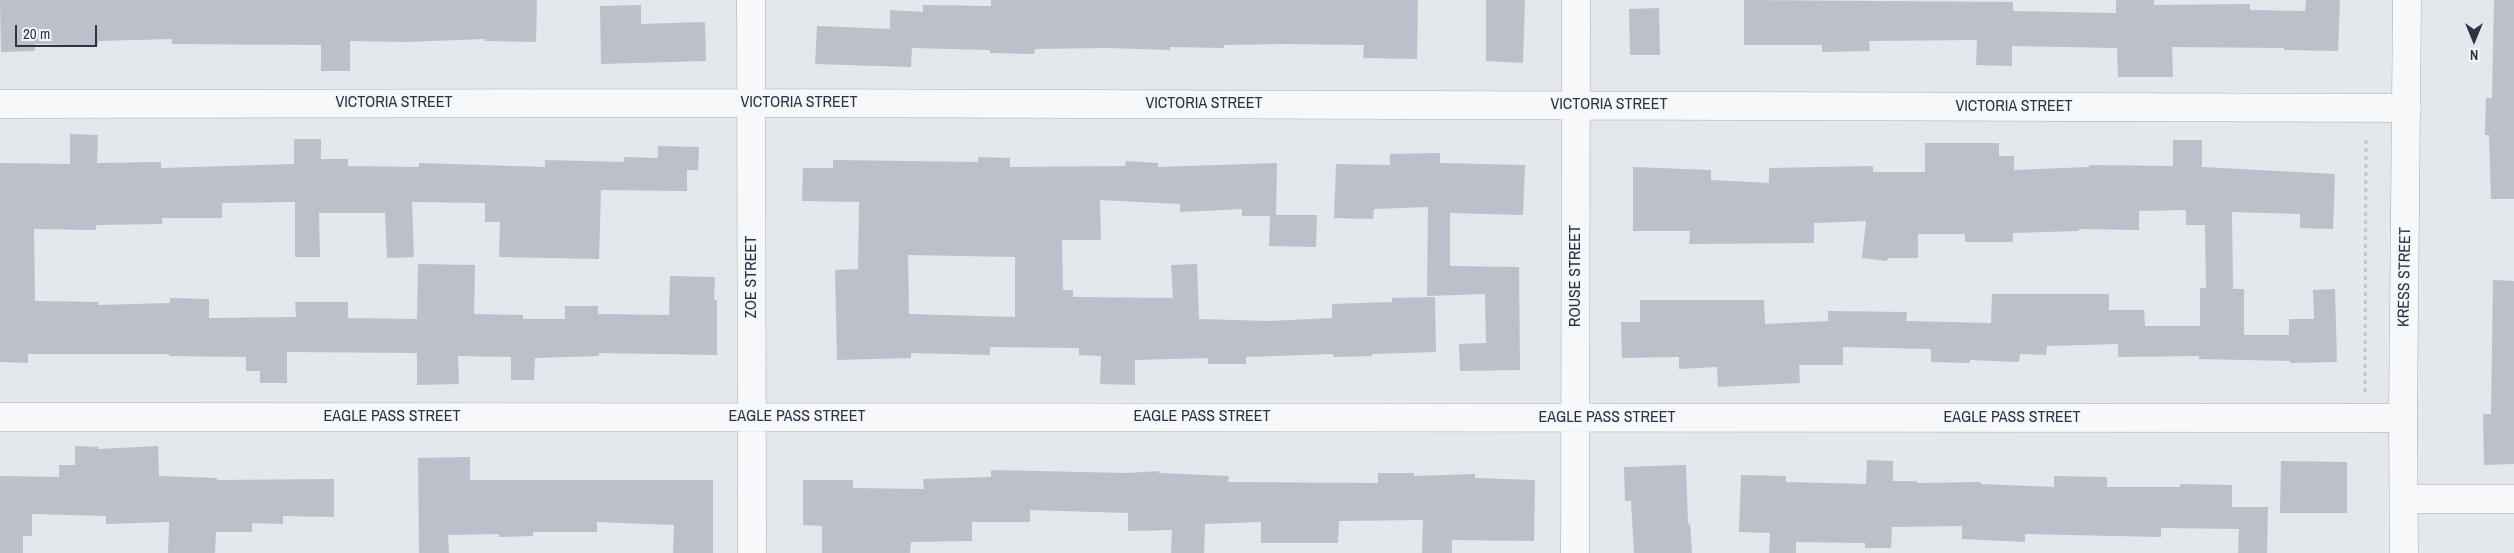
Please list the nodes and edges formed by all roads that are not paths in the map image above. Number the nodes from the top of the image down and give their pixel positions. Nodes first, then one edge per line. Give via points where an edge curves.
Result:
1 (751, 0) edge
2 (1576, 0) edge
3 (2407, 0) edge
4 (750, 103) junction
5 (0, 104) edge
6 (1576, 105) junction
7 (2407, 108) junction
8 (0, 417) edge
9 (753, 417) junction
10 (1575, 418) junction
11 (2403, 418) junction
12 (2404, 499) junction
13 (2514, 499) edge
14 (752, 553) edge
15 (1575, 553) edge
16 (2404, 553) edge

1 - 4 street, ZOE STREET
2 - 6 street, ROUSE STREET
3 - 7 street, KRESS STREET
4 - 5 street, VICTORIA STREET
4 - 6 street, VICTORIA STREET
4 - 9 street, ZOE STREET
6 - 7 street, VICTORIA STREET
6 - 10 street, ROUSE STREET
7 - 11 street, KRESS STREET
8 - 9 street, EAGLE PASS STREET
9 - 10 street, EAGLE PASS STREET
9 - 14 street, ZOE STREET
10 - 11 street, EAGLE PASS STREET
10 - 15 street, ROUSE STREET
11 - 12 street, KRESS STREET
12 - 13 street
12 - 16 street, KRESS STREET

